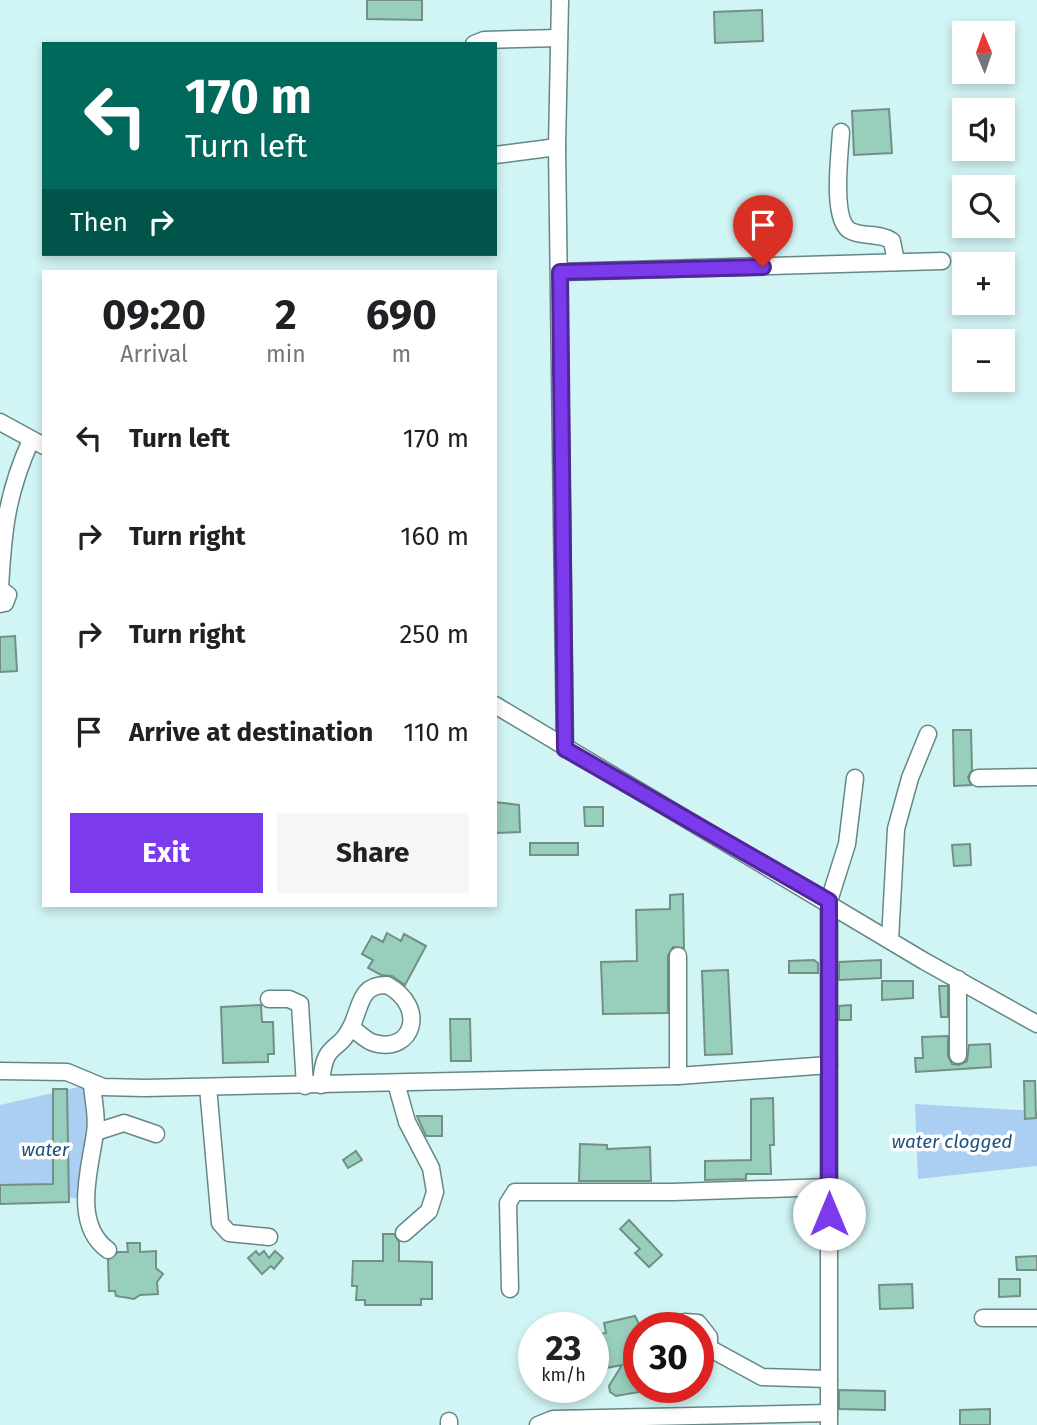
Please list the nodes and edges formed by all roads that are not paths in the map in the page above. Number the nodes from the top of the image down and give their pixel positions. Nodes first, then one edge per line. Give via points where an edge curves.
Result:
1 (560, 0) edge
2 (559, 38) junction
3 (479, 42) edge
4 (841, 132) dead end
5 (557, 147) junction
6 (497, 155) edge
7 (942, 261) dead end
8 (896, 262) junction
9 (560, 272) junction
10 (0, 422) edge
11 (38, 443) edge
12 (0, 604) edge
13 (497, 706) edge
14 (928, 734) dead end
15 (565, 749) junction
16 (1037, 776) edge
17 (855, 778) dead end
18 (978, 778) dead end
19 (829, 901) junction
20 (890, 940) junction
21 (678, 956) dead end
22 (958, 979) junction
23 (269, 999) dead end
24 (1037, 1024) edge
25 (351, 1027) dead end
26 (958, 1055) dead end
27 (829, 1065) junction
28 (0, 1071) edge
29 (678, 1076) junction
30 (396, 1083) junction
31 (92, 1084) junction
32 (313, 1085) junction
33 (208, 1087) junction
34 (96, 1132) junction
35 (156, 1134) dead end
36 (829, 1187) junction
37 (404, 1233) dead end
38 (269, 1237) dead end
39 (108, 1250) dead end
40 (510, 1289) dead end
41 (983, 1318) dead end
42 (1037, 1318) edge
43 (714, 1356) edge
44 (829, 1379) junction
45 (829, 1419) edge
46 (538, 1425) edge

1 - 2 street
2 - 3 street
2 - 5 street
4 - 8 street via 839,202 843,222 849,230 886,237
5 - 6 street
5 - 9 street
7 - 8 street
8 - 9 street
9 - 15 street
10 - 11 street
11 - 12 street via 10,495 0,589 8,599
13 - 15 street
14 - 20 street via 909,778 895,829
15 - 19 street
16 - 18 street
17 - 19 street via 847,844
19 - 20 street
19 - 27 street
20 - 22 street
21 - 29 street
22 - 24 street
22 - 26 street
23 - 32 street via 300,1004
25 - 32 street via 327,1052
27 - 29 street
27 - 36 street
28 - 31 street via 67,1072
29 - 30 street
30 - 32 street
30 - 37 street via 407,1122 431,1168 435,1192 429,1211
31 - 33 street
31 - 34 street
32 - 33 street
33 - 38 street via 220,1223 229,1233
34 - 35 street via 119,1123
34 - 39 street via 86,1177 88,1219 96,1240
36 - 40 street via 515,1192 508,1203
36 - 44 street
41 - 42 street
43 - 44 street via 762,1377
44 - 45 street
45 - 46 street via 553,1419

